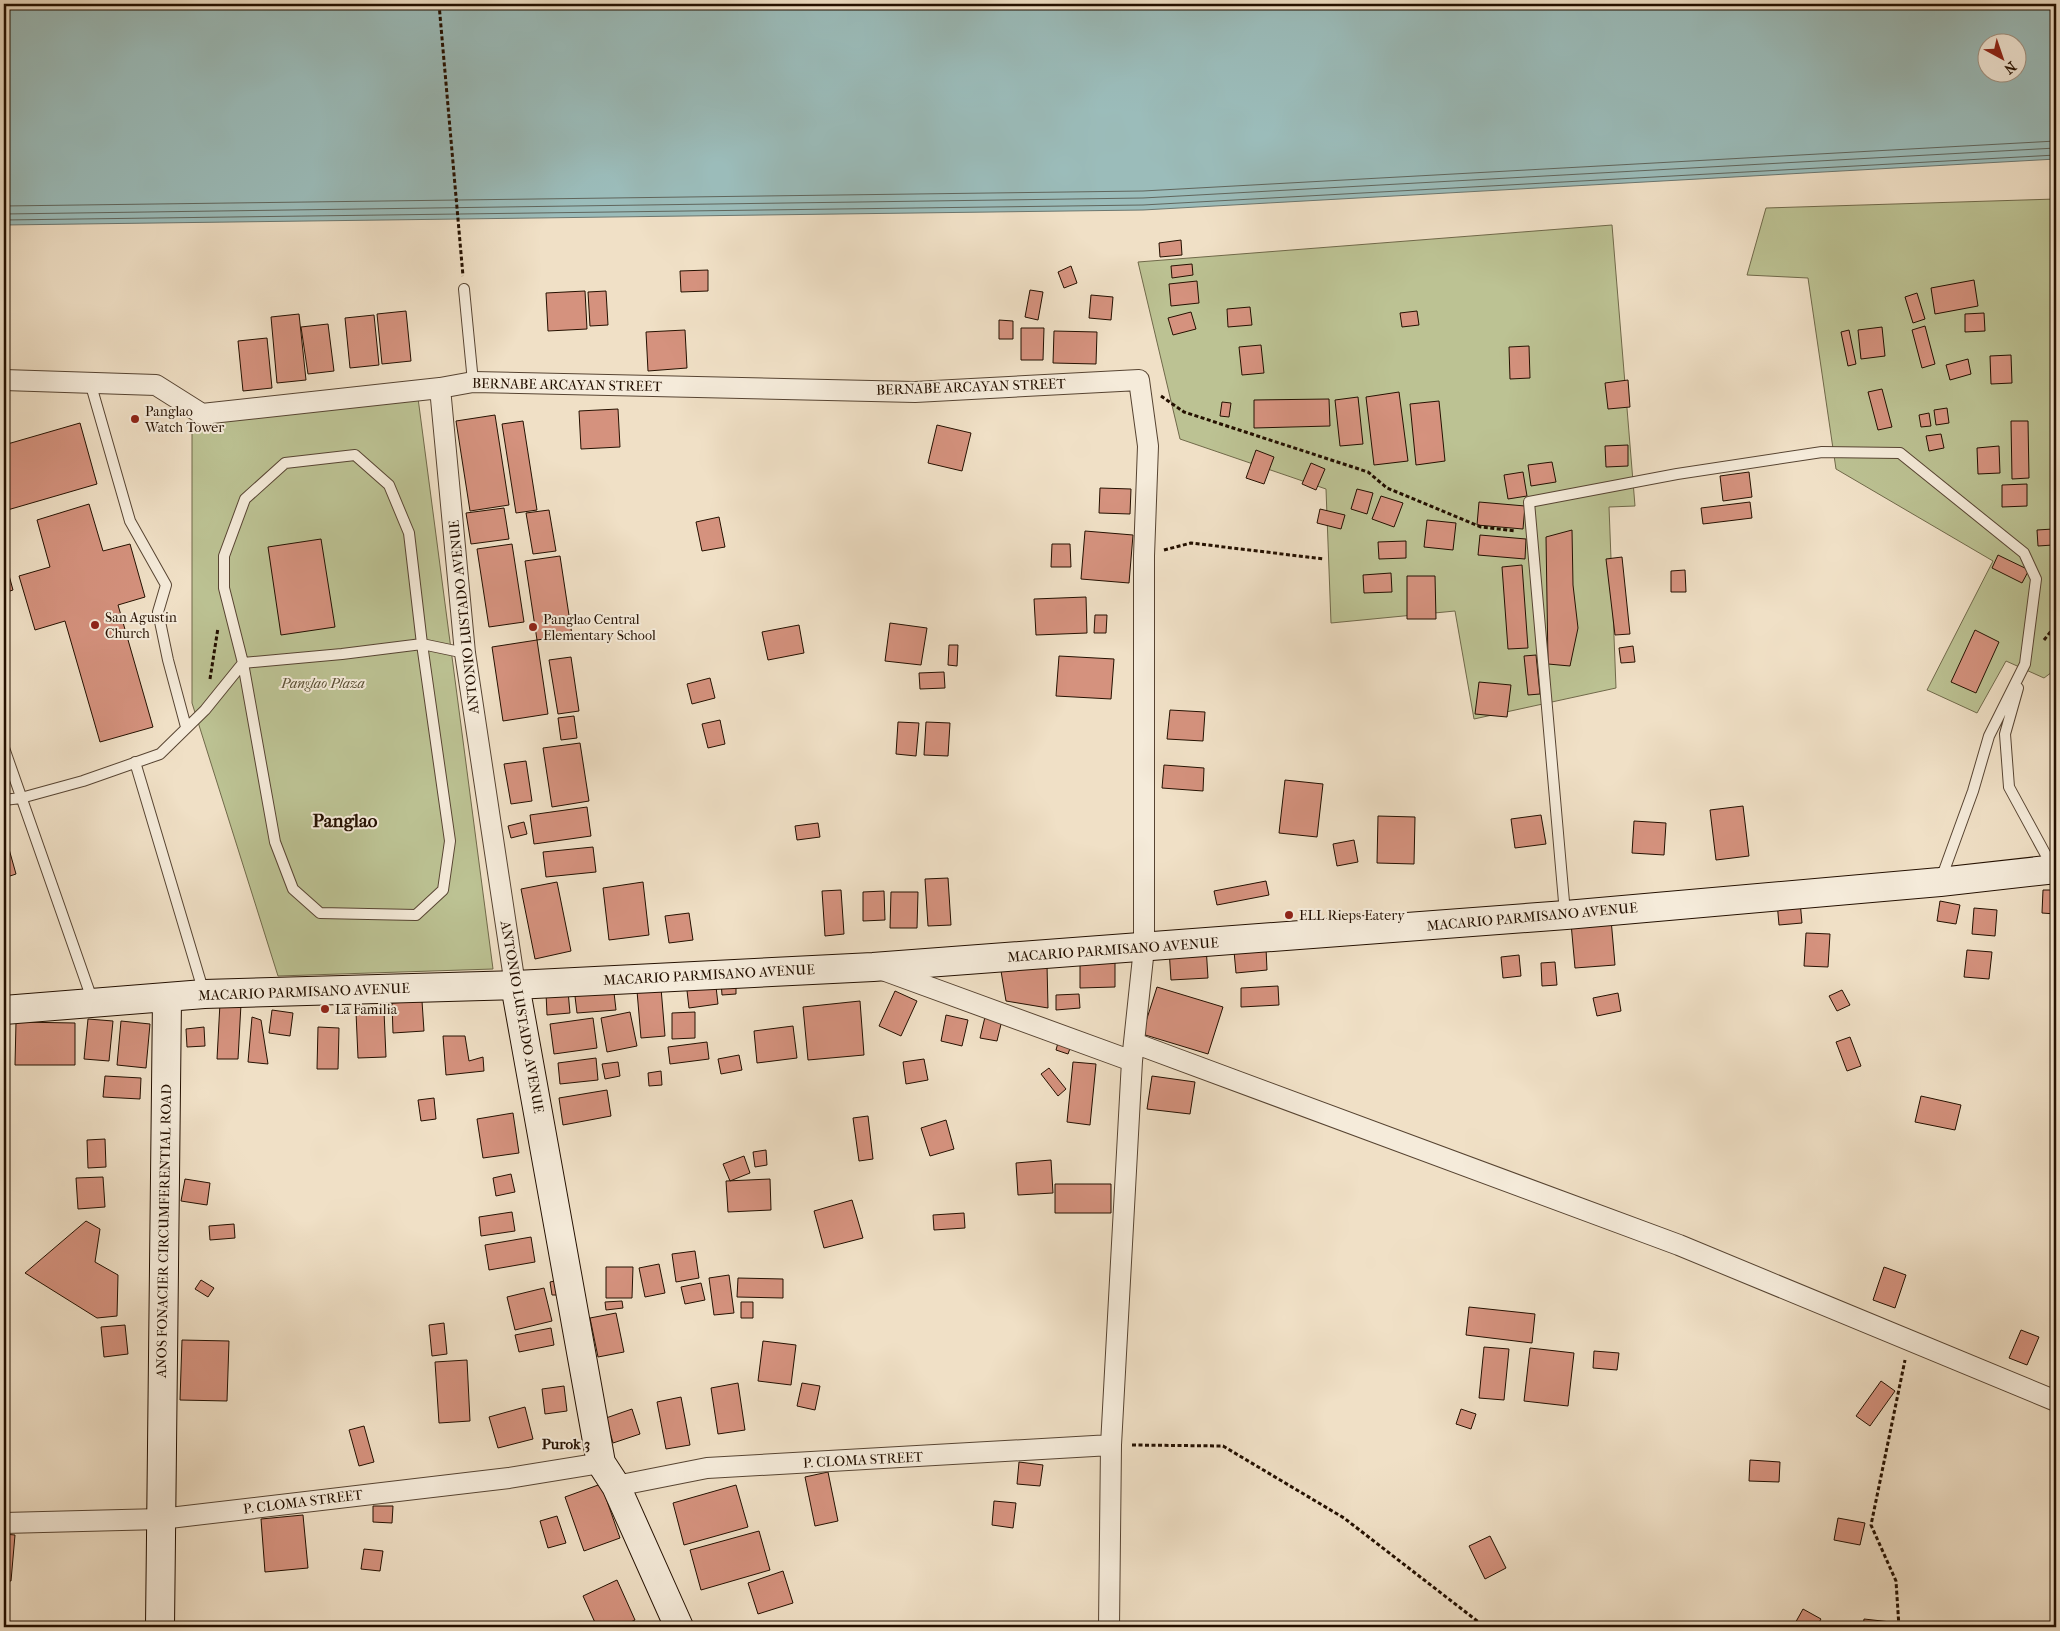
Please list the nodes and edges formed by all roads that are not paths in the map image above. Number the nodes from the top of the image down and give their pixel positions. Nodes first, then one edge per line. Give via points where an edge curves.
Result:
1 (464, 289) road end
2 (4, 380) edge
3 (90, 382) junction
4 (474, 382) junction
5 (440, 388) junction
6 (422, 644) junction
7 (465, 653) junction
8 (243, 663) junction
9 (2025, 664) junction
10 (186, 727) junction
11 (4, 748) edge
12 (135, 762) junction
13 (21, 798) junction
14 (4, 800) edge
15 (2055, 869) edge
16 (1940, 882) junction
17 (1566, 915) junction
18 (1144, 948) junction
19 (873, 967) junction
20 (516, 985) junction
21 (204, 994) junction
22 (167, 998) junction
23 (94, 1003) junction
24 (4, 1010) edge
25 (1133, 1052) junction
26 (2056, 1401) edge
27 (1111, 1445) junction
28 (601, 1463) junction
29 (616, 1486) junction
30 (161, 1519) junction
31 (4, 1523) edge
32 (160, 1627) edge
33 (679, 1627) edge
34 (1109, 1627) edge

1 - 4 lane
2 - 3 street, BERNABE ARCAYAN STREET
3 - 5 street, BERNABE ARCAYAN STREET via 156,385 202,414
3 - 10 lane via 130,521 166,585 158,612
4 - 5 street, BERNABE ARCAYAN STREET
4 - 18 street, BERNABE ARCAYAN STREET via 915,392 1139,380 1148,446 1144,556
5 - 7 street, ANTONIO LUSTADO AVENUE
6 - 7 lane
6 - 8 lane
6 - 8 lane via 409,533 389,485 356,456 303,461 285,463 245,499 224,556 224,588
6 - 8 lane via 450,841 443,890 416,915 320,913 293,889 275,842
7 - 20 street, ANTONIO LUSTADO AVENUE
8 - 10 lane via 205,710
9 - 15 lane via 2005,734 2009,787
9 - 16 lane via 1989,736
9 - 17 lane via 2036,579 2024,553 1900,453 1822,452 1678,474 1529,502
10 - 12 lane via 160,754
11 - 13 lane
12 - 13 lane via 82,782
12 - 21 lane
13 - 14 lane
13 - 23 lane
15 - 16 street, MACARIO PARMISANO AVENUE
16 - 17 street, MACARIO PARMISANO AVENUE
17 - 18 street, MACARIO PARMISANO AVENUE
18 - 19 street, MACARIO PARMISANO AVENUE
18 - 25 street
19 - 20 street, MACARIO PARMISANO AVENUE
19 - 25 street
20 - 21 street, MACARIO PARMISANO AVENUE
20 - 28 street, ANTONIO LUSTADO AVENUE
21 - 22 street, MACARIO PARMISANO AVENUE
22 - 23 street
22 - 30 street, ANOS FONACIER CIRCUMFERENTIAL ROAD
23 - 24 street
25 - 26 street via 1678,1245
25 - 27 street
27 - 29 street, P. CLOMA STREET via 707,1468
27 - 34 street
28 - 29 street, ANTONIO LUSTADO AVENUE
28 - 30 street, P. CLOMA STREET via 509,1478
29 - 33 street, ANTONIO LUSTADO AVENUE
30 - 31 street, P. CLOMA STREET
30 - 32 street, ANOS FONACIER CIRCUMFERENTIAL ROAD

